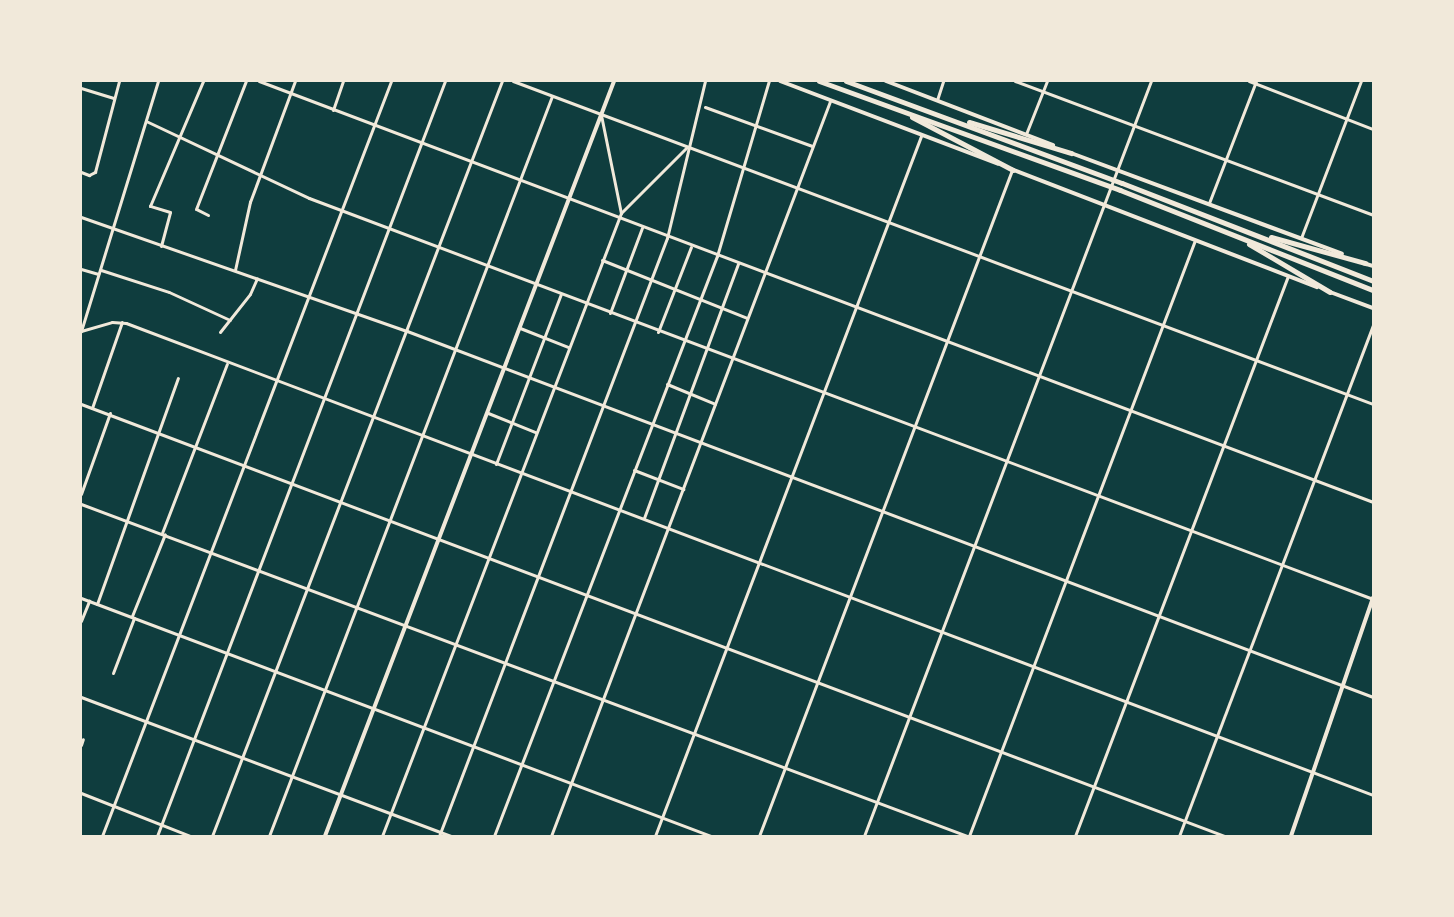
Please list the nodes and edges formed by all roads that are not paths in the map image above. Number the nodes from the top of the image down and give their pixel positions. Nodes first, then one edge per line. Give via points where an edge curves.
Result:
1 (119, 81) edge
2 (158, 81) edge
3 (203, 81) edge
4 (246, 81) edge
5 (259, 81) edge
6 (295, 81) edge
7 (343, 81) edge
8 (391, 81) edge
9 (445, 81) edge
10 (502, 81) edge
11 (513, 81) edge
12 (614, 81) edge
13 (705, 81) edge
14 (769, 81) edge
15 (780, 81) edge
16 (813, 81) edge
17 (819, 81) edge
18 (846, 81) edge
19 (886, 81) edge
20 (943, 81) edge
21 (1015, 81) edge
22 (1047, 81) edge
23 (1151, 81) edge
24 (1249, 81) edge
25 (1361, 81) edge
26 (1256, 82) edge
27 (829, 85) junction
28 (81, 88) edge
29 (1043, 92) junction
30 (290, 94) junction
31 (552, 96) junction
32 (114, 98) junction
33 (937, 100) junction
34 (830, 101) junction
35 (705, 107) dead end
36 (897, 108) junction
37 (333, 110) junction
38 (935, 113) junction
39 (601, 115) junction
40 (1346, 119) junction
41 (146, 121) junction
42 (374, 125) junction
43 (755, 125) junction
44 (1133, 126) junction
45 (1373, 129) edge
46 (1026, 134) junction
47 (921, 135) junction
48 (181, 138) junction
49 (422, 143) junction
50 (812, 146) junction
51 (687, 147) junction
52 (1071, 153) junction
53 (216, 154) junction
54 (1226, 160) junction
55 (472, 162) junction
56 (741, 167) junction
57 (1117, 168) junction
58 (1013, 170) junction
59 (81, 172) edge
60 (260, 175) junction
61 (520, 181) junction
62 (797, 188) junction
63 (1317, 194) junction
64 (569, 200) junction
65 (1209, 203) junction
66 (1104, 205) junction
67 (342, 210) junction
68 (621, 213) junction
69 (1205, 214) junction
70 (208, 215) dead end
71 (1373, 215) edge
72 (81, 217) edge
73 (619, 218) junction
74 (888, 221) junction
75 (112, 228) junction
76 (642, 228) junction
77 (390, 229) junction
78 (1229, 233) junction
79 (667, 238) junction
80 (1301, 238) junction
81 (1196, 240) junction
82 (161, 246) junction
83 (692, 246) junction
84 (439, 247) junction
85 (717, 256) junction
86 (980, 257) junction
87 (602, 260) junction
88 (1365, 263) junction
89 (739, 264) junction
90 (487, 266) junction
91 (1373, 266) edge
92 (81, 269) edge
93 (235, 270) junction
94 (626, 270) junction
95 (99, 272) junction
96 (766, 273) junction
97 (1288, 276) junction
98 (257, 278) junction
99 (650, 280) junction
100 (1373, 281) edge
101 (537, 285) junction
102 (675, 290) junction
103 (1072, 290) junction
104 (1373, 290) edge
105 (1330, 292) junction
106 (561, 294) junction
107 (310, 296) junction
108 (700, 299) junction
109 (585, 303) junction
110 (857, 306) junction
111 (723, 308) junction
112 (1373, 308) edge
113 (357, 313) junction
114 (610, 313) junction
115 (747, 318) junction
116 (230, 320) junction
117 (122, 322) junction
118 (634, 322) junction
119 (1163, 324) junction
120 (1373, 325) edge
121 (520, 328) junction
122 (81, 331) edge
123 (220, 332) dead end
124 (407, 332) junction
125 (658, 332) junction
126 (544, 337) junction
127 (684, 341) junction
128 (948, 341) junction
129 (568, 347) junction
130 (455, 350) junction
131 (708, 350) junction
132 (732, 358) junction
133 (1255, 360) junction
134 (227, 364) junction
135 (504, 370) junction
136 (1040, 376) junction
137 (178, 378) dead end
138 (528, 379) junction
139 (278, 381) junction
140 (667, 384) junction
141 (553, 388) junction
142 (824, 392) junction
143 (691, 394) junction
144 (1347, 394) junction
145 (325, 398) junction
146 (81, 404) edge
147 (715, 404) junction
148 (1373, 404) edge
149 (602, 407) junction
150 (92, 408) junction
151 (1130, 411) junction
152 (110, 413) junction
153 (488, 413) junction
154 (374, 418) junction
155 (512, 423) junction
156 (651, 426) junction
157 (916, 426) junction
158 (536, 432) junction
159 (160, 433) junction
160 (675, 435) junction
161 (422, 436) junction
162 (700, 444) junction
163 (195, 445) junction
164 (1223, 446) junction
165 (471, 455) junction
166 (1007, 460) junction
167 (245, 464) junction
168 (496, 464) junction
169 (634, 470) junction
170 (520, 473) junction
171 (792, 477) junction
172 (659, 479) junction
173 (1314, 480) junction
174 (293, 483) junction
175 (683, 489) junction
176 (570, 490) junction
177 (81, 495) edge
178 (1099, 496) junction
179 (342, 502) junction
180 (1373, 502) edge
181 (81, 504) edge
182 (619, 508) junction
183 (883, 512) junction
184 (644, 518) junction
185 (127, 521) junction
186 (390, 521) junction
187 (669, 528) junction
188 (1190, 531) junction
189 (163, 534) junction
190 (439, 540) junction
191 (974, 547) junction
192 (212, 551) junction
193 (488, 558) junction
194 (759, 561) junction
195 (1282, 566) junction
196 (260, 570) junction
197 (539, 576) junction
198 (1066, 582) junction
199 (309, 589) junction
200 (588, 594) junction
201 (81, 597) edge
202 (851, 597) junction
203 (1373, 598) edge
204 (89, 601) junction
205 (97, 604) junction
206 (357, 607) junction
207 (635, 612) junction
208 (1158, 616) junction
209 (133, 617) junction
210 (81, 621) edge
211 (406, 626) junction
212 (942, 632) junction
213 (179, 636) junction
214 (456, 644) junction
215 (727, 647) junction
216 (1250, 650) junction
217 (227, 654) junction
218 (505, 662) junction
219 (1034, 666) junction
220 (113, 673) dead end
221 (276, 673) junction
222 (555, 680) junction
223 (818, 682) junction
224 (1343, 685) junction
225 (324, 692) junction
226 (81, 697) edge
227 (1373, 697) edge
228 (602, 698) junction
229 (1126, 700) junction
230 (374, 710) junction
231 (909, 717) junction
232 (147, 721) junction
233 (423, 728) junction
234 (695, 733) junction
235 (1216, 735) junction
236 (83, 739) dead end
237 (194, 739) junction
238 (81, 745) edge
239 (475, 746) junction
240 (1001, 752) junction
241 (243, 758) junction
242 (522, 765) junction
243 (786, 767) junction
244 (1313, 771) junction
245 (292, 777) junction
246 (571, 783) junction
247 (1093, 787) junction
248 (81, 793) edge
249 (341, 795) junction
250 (1373, 795) edge
251 (878, 802) junction
252 (114, 806) junction
253 (391, 814) junction
254 (662, 818) junction
255 (1185, 822) junction
256 (161, 825) junction
257 (440, 834) edge
258 (102, 836) edge
259 (157, 836) edge
260 (190, 836) edge
261 (212, 836) edge
262 (269, 836) edge
263 (325, 836) edge
264 (382, 836) edge
265 (451, 836) edge
266 (494, 836) edge
267 (551, 836) edge
268 (655, 836) edge
269 (711, 836) edge
270 (759, 836) edge
271 (864, 836) edge
272 (968, 836) edge
273 (1075, 836) edge
274 (1179, 836) edge
275 (1224, 836) edge
276 (1291, 836) edge

1 - 32 street
2 - 41 street
3 - 48 street
4 - 53 street
5 - 30 street
6 - 30 street
7 - 37 street
8 - 42 street
9 - 49 street
10 - 55 street
11 - 31 street
12 - 39 street
13 - 51 street
14 - 43 street
15 - 34 street
16 - 27 highway
17 - 27 highway
18 - 38 highway
19 - 33 street
20 - 33 street
21 - 29 street
22 - 29 street
23 - 44 street
24 - 26 street
25 - 40 street
26 - 40 street
26 - 54 street
27 - 36 highway
28 - 32 street
29 - 44 street
29 - 46 street
30 - 37 street
30 - 60 street
31 - 39 street
31 - 61 street
32 - 59 street via 94,174
33 - 46 street
34 - 47 street
34 - 50 street
35 - 43 street
36 - 58 highway
36 - 78 highway
37 - 42 street
38 - 52 highway
38 - 69 highway
39 - 51 street
39 - 64 street
39 - 68 street
40 - 45 street
40 - 63 street
41 - 48 street
41 - 75 street
42 - 49 street
42 - 67 street
43 - 50 street
43 - 56 street
44 - 54 street
44 - 57 street
46 - 52 street
47 - 58 street
47 - 74 street
48 - 53 street
48 - 82 street via 150,206 170,212
49 - 55 street
49 - 77 street
50 - 62 street
51 - 56 street
51 - 68 street
51 - 79 street
52 - 57 street
53 - 60 street
53 - 70 street via 196,209
54 - 63 street
54 - 65 street
55 - 61 street
55 - 84 street
56 - 62 street
56 - 85 street
57 - 65 street
57 - 66 street
58 - 66 street
58 - 86 street
60 - 67 street
60 - 93 street
61 - 64 street
61 - 90 street
62 - 74 street
62 - 96 street
63 - 71 street
63 - 80 street
64 - 73 street
64 - 101 street
65 - 80 street
66 - 81 street
66 - 103 street
67 - 77 street
67 - 107 street
68 - 73 street
69 - 88 highway
69 - 100 highway
72 - 75 street
73 - 76 street
73 - 87 street
74 - 86 street
74 - 110 street
75 - 82 street
75 - 95 street
76 - 79 street
76 - 94 street
77 - 84 street
77 - 113 street
78 - 104 highway
78 - 105 highway
79 - 83 street
79 - 99 street
80 - 88 street
81 - 97 street
81 - 119 street
82 - 93 street
83 - 85 street
83 - 102 street
84 - 90 street
84 - 124 street
85 - 89 street
85 - 108 street
86 - 103 street
86 - 128 street
87 - 94 street
87 - 109 street
88 - 91 street
89 - 96 street
89 - 111 street
90 - 101 street
90 - 130 street
92 - 95 street
93 - 98 street
94 - 99 street
94 - 114 street
95 - 116 street via 169,292
95 - 122 street
96 - 110 street
96 - 115 street
97 - 105 street
97 - 133 street
98 - 107 street
98 - 116 street
99 - 102 street
99 - 118 street
101 - 106 street
101 - 121 street
102 - 108 street
102 - 125 street
103 - 119 street
103 - 136 street
105 - 112 street
106 - 109 street
106 - 126 street
107 - 113 street
107 - 139 street
108 - 111 street
108 - 127 street
109 - 114 street
109 - 129 street
110 - 128 street
110 - 142 street
111 - 115 street
111 - 131 street
113 - 124 street
113 - 145 street
114 - 118 street
115 - 132 street
116 - 123 street
117 - 122 street
117 - 134 street
117 - 150 street
118 - 125 street
118 - 149 street
119 - 133 street
119 - 151 street
120 - 144 street
121 - 126 street
121 - 135 street
124 - 130 street
124 - 154 street
125 - 127 street
126 - 129 street
126 - 138 street
127 - 131 street
127 - 140 street
128 - 136 street
128 - 157 street
129 - 141 street
130 - 135 street
130 - 161 street
131 - 132 street
131 - 143 street
132 - 142 street
132 - 147 street
133 - 144 street
133 - 164 street
134 - 139 street
134 - 163 street
135 - 138 street
135 - 153 street
136 - 151 street
136 - 166 street
137 - 159 street
138 - 141 street
138 - 155 street
139 - 145 street
139 - 167 street
140 - 143 street
140 - 156 street
141 - 149 street
141 - 158 street
142 - 157 street
142 - 171 street
143 - 147 street
143 - 160 street
144 - 148 street
144 - 173 street
145 - 154 street
145 - 174 street
146 - 150 street
147 - 162 street
149 - 156 street
149 - 176 street
150 - 152 street
151 - 164 street
151 - 178 street
152 - 159 street
152 - 177 street
153 - 155 street
153 - 165 street
154 - 161 street
154 - 179 street
155 - 158 street
155 - 168 street
156 - 160 street
156 - 169 street
157 - 166 street
157 - 183 street
158 - 170 street
159 - 163 street
159 - 185 street
160 - 162 street
160 - 172 street
161 - 165 street
161 - 186 street
162 - 171 street
162 - 175 street
163 - 167 street
163 - 189 street
164 - 173 street
164 - 188 street
165 - 168 street
165 - 190 street
166 - 178 street
166 - 191 street
167 - 174 street
167 - 192 street
168 - 170 street
169 - 172 street
169 - 182 street
170 - 176 street
170 - 193 street
171 - 183 street
171 - 194 street
172 - 175 street
172 - 184 street
173 - 180 street
173 - 195 street
174 - 179 street
174 - 196 street
175 - 187 street
176 - 182 street
176 - 197 street
178 - 188 street
178 - 198 street
179 - 186 street
179 - 199 street
181 - 185 street
182 - 184 street
182 - 200 street
183 - 191 street
183 - 202 street
184 - 187 street
185 - 189 street
185 - 205 street
186 - 190 street
186 - 206 street
187 - 194 street
187 - 207 street
188 - 195 street
188 - 208 street
189 - 192 street
189 - 209 street
190 - 193 street
190 - 211 street
191 - 198 street
191 - 212 street
192 - 196 street
192 - 213 street
193 - 197 street
193 - 214 street
194 - 202 street
194 - 215 street
195 - 203 street
195 - 216 street
196 - 199 street
196 - 217 street
197 - 200 street
197 - 218 street
198 - 208 street
198 - 219 street
199 - 206 street
199 - 221 street
200 - 207 street
200 - 222 street
201 - 204 street
202 - 212 street
202 - 223 street
203 - 224 street
204 - 205 street
204 - 210 street
205 - 209 street
206 - 211 street
206 - 225 street
207 - 215 street
207 - 228 street
208 - 216 street
208 - 229 street
209 - 213 street
209 - 220 street
211 - 214 street
211 - 230 street
212 - 219 street
212 - 231 street
213 - 217 street
213 - 232 street
214 - 218 street
214 - 233 street
215 - 223 street
215 - 234 street
216 - 224 street
216 - 235 street
217 - 221 street
217 - 237 street
218 - 222 street
218 - 239 street
219 - 229 street
219 - 240 street
221 - 225 street
221 - 241 street
222 - 228 street
222 - 242 street
223 - 231 street
223 - 243 street
224 - 227 street
224 - 244 street
225 - 230 street
225 - 245 street
226 - 232 street
228 - 234 street
228 - 246 street
229 - 235 street
229 - 247 street
230 - 233 street
230 - 249 street
231 - 240 street
231 - 251 street
232 - 237 street
232 - 252 street
233 - 239 street
233 - 253 street
234 - 243 street
234 - 254 street
235 - 244 street
235 - 255 street
236 - 238 street
237 - 241 street
237 - 256 street
239 - 242 street
239 - 257 street
240 - 247 street
240 - 272 street
241 - 245 street
241 - 261 street
242 - 246 street
242 - 266 street
243 - 251 street
243 - 270 street
244 - 250 street
244 - 276 street
245 - 249 street
245 - 262 street
246 - 254 street
246 - 267 street
247 - 255 street
247 - 273 street
248 - 252 street
249 - 253 street
249 - 263 street
251 - 271 street
251 - 272 street
252 - 256 street
252 - 258 street
253 - 257 street
253 - 264 street
254 - 268 street
254 - 269 street
255 - 274 street
255 - 275 street
256 - 259 street
256 - 260 street
257 - 265 street

